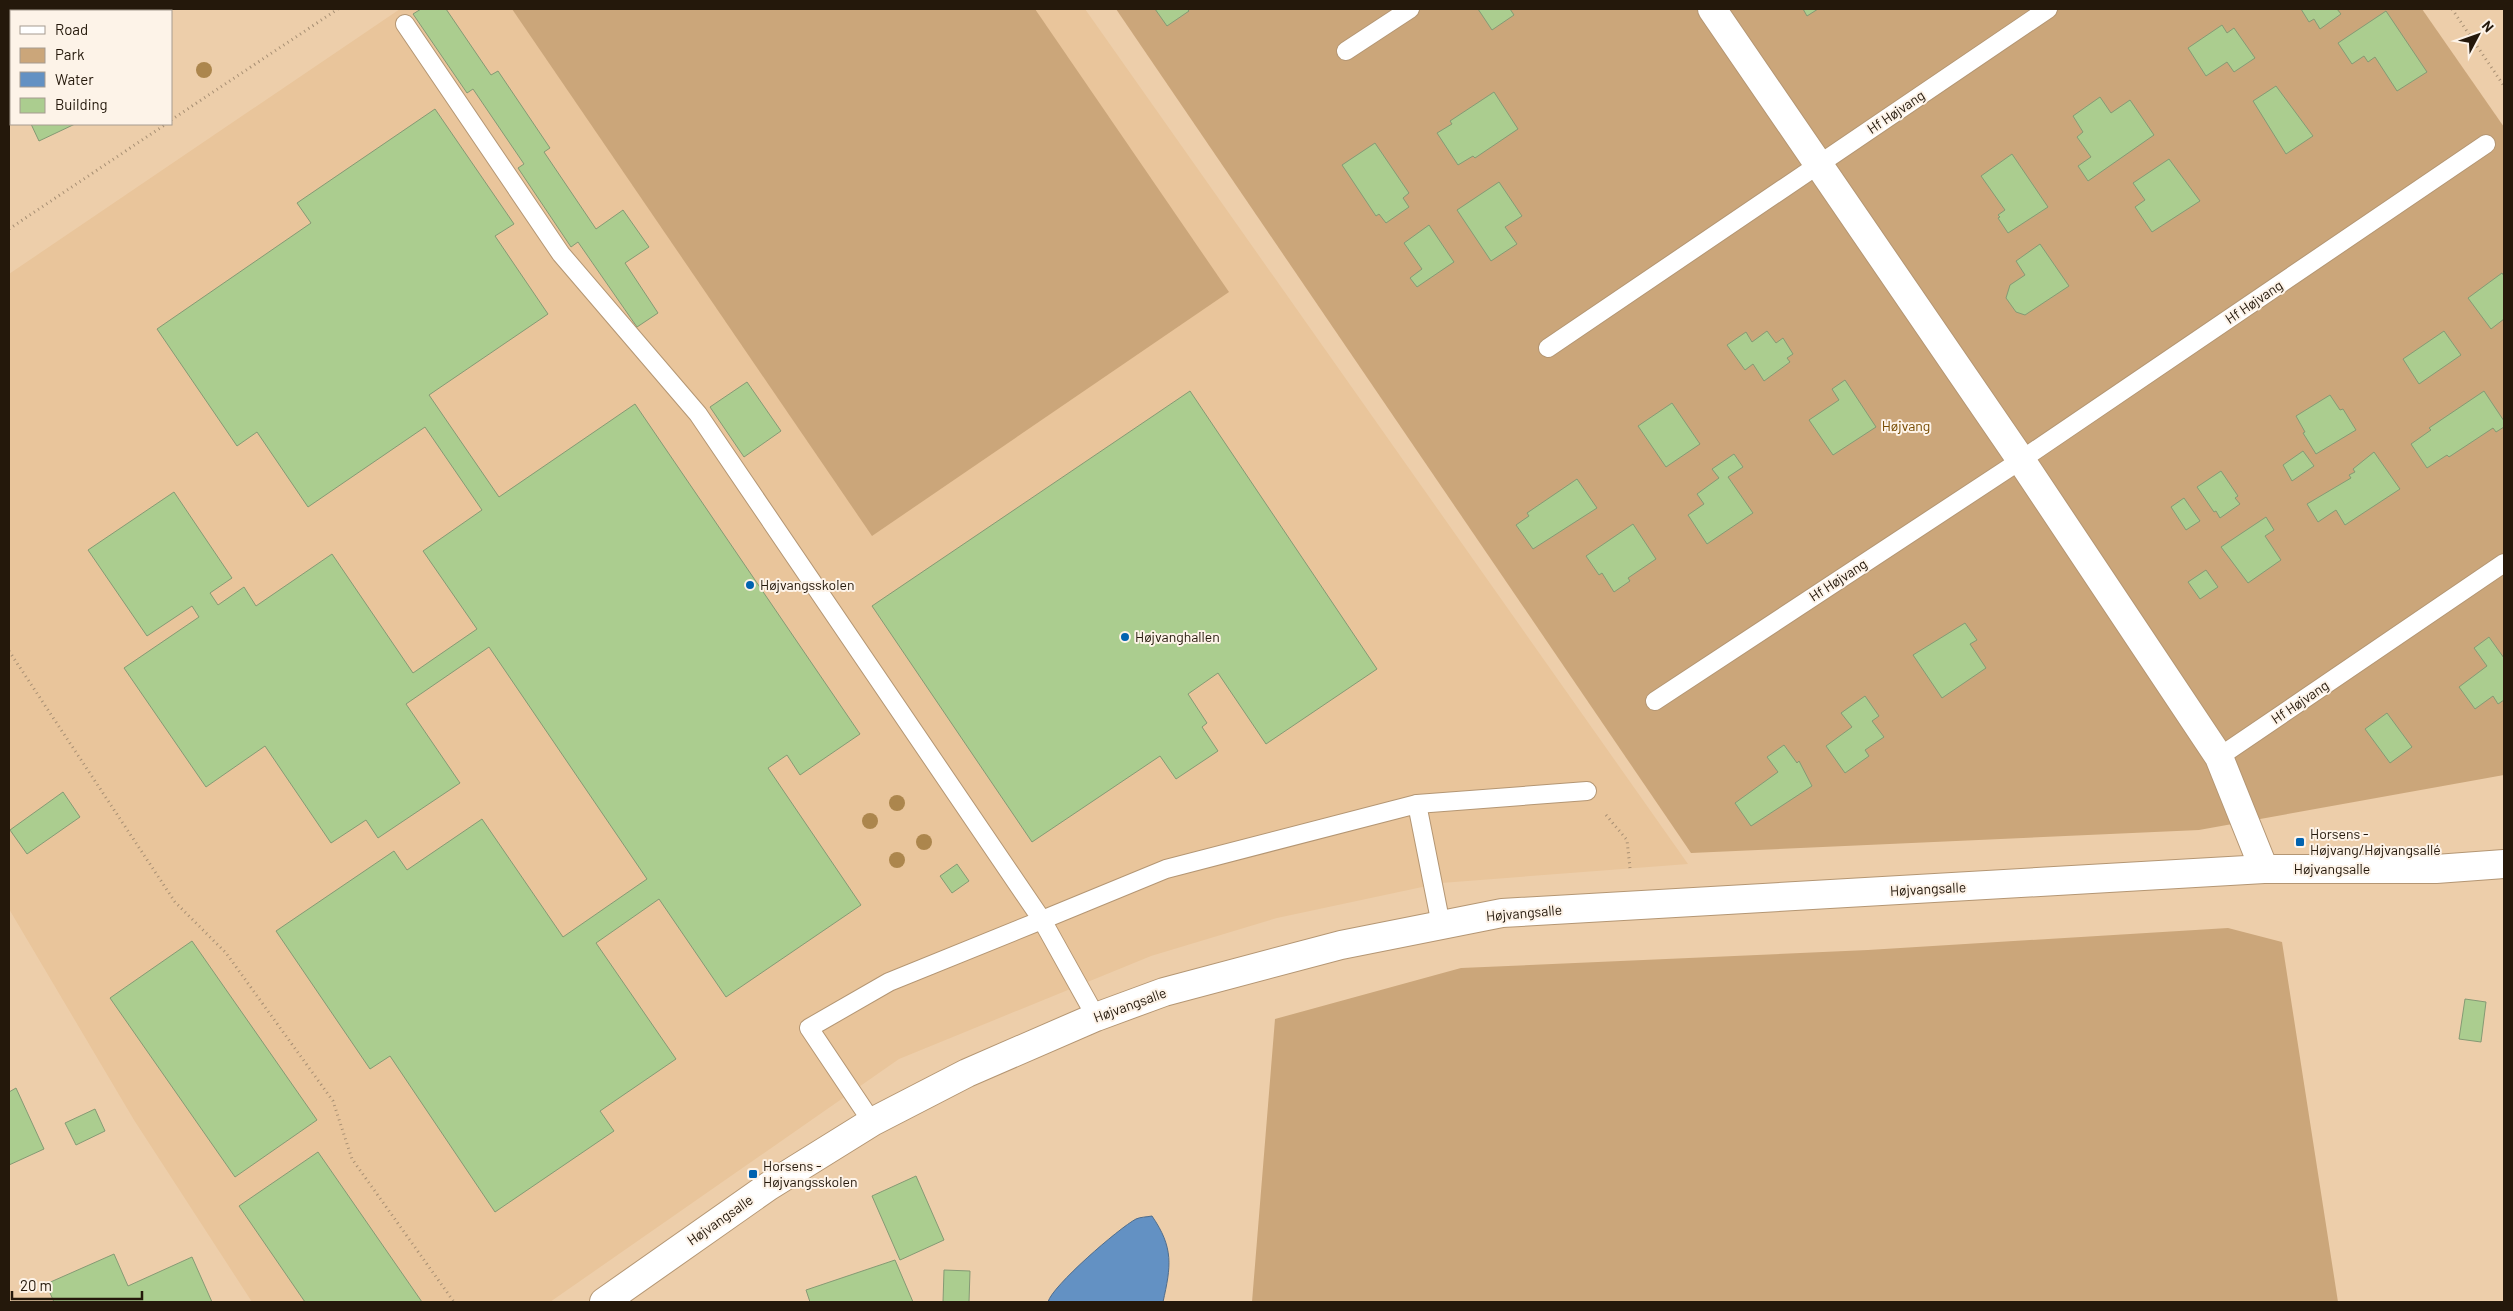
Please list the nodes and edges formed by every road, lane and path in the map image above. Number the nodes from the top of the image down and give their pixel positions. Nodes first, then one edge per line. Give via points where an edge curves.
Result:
1 (338, 9) edge
2 (1410, 9) edge
3 (1712, 9) edge
4 (2048, 9) edge
5 (2452, 9) edge
6 (405, 24) dead end
7 (1346, 52) dead end
8 (2504, 86) edge
9 (172, 119) edge
10 (165, 125) edge
11 (2486, 144) dead end
12 (1819, 164) junction
13 (9, 229) edge
14 (1548, 348) dead end
15 (2021, 460) junction
16 (2504, 563) edge
17 (9, 651) edge
18 (1654, 701) dead end
19 (2219, 757) junction
20 (1587, 791) joint
21 (1417, 804) junction
22 (2504, 864) edge
23 (2264, 869) junction
24 (1634, 906) junction
25 (1042, 920) junction
26 (1441, 925) junction
27 (1096, 1017) junction
28 (872, 1122) junction
29 (454, 1302) edge
30 (604, 1302) edge

1 - 9 path
2 - 7 lane
3 - 12 street
4 - 12 lane, Hf Højvang
5 - 8 path
6 - 25 lane via 561,254 698,414
10 - 13 path
11 - 15 lane, Hf Højvang
12 - 14 lane, Hf Højvang
12 - 15 street
15 - 18 lane, Hf Højvang
15 - 19 street
16 - 19 lane, Hf Højvang
17 - 29 path via 175,902 226,953 333,1101 352,1159
19 - 23 street
20 - 21 lane
20 - 24 path via 1627,840
21 - 25 lane via 1166,870
21 - 26 lane
22 - 23 street, Højvangsalle via 2436,869
23 - 24 street, Højvangsalle
24 - 26 street, Højvangsalle via 1502,913
25 - 27 lane
25 - 28 lane via 889,982 808,1028
26 - 27 street, Højvangsalle via 1341,945 1164,992
27 - 28 street, Højvangsalle via 967,1073
28 - 30 street, Højvangsalle via 769,1186

